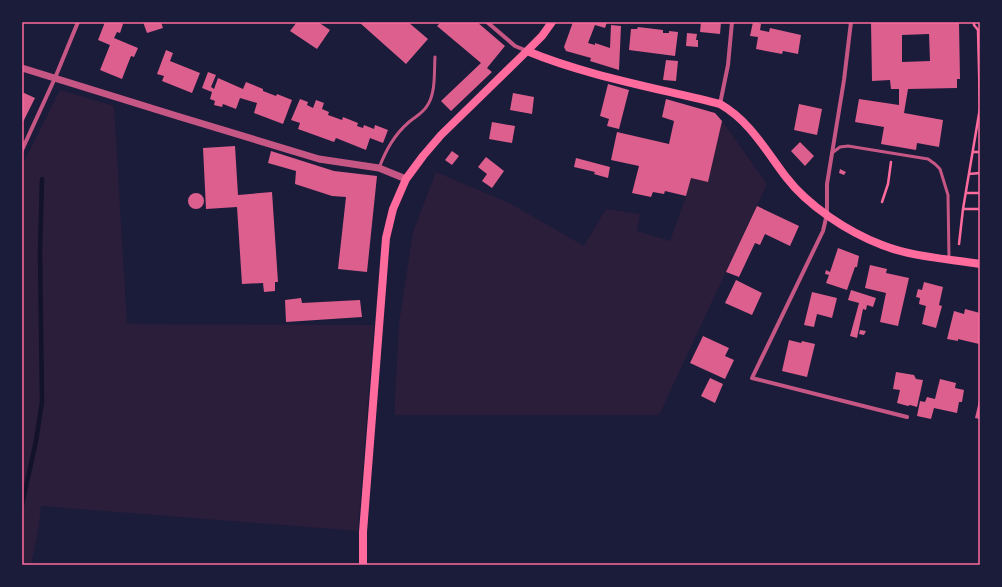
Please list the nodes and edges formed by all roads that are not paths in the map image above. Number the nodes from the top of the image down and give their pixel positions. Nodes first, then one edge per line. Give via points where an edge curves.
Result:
1 (78, 22) edge
2 (487, 22) edge
3 (552, 22) edge
4 (732, 22) edge
5 (851, 22) edge
6 (528, 51) junction
7 (435, 57) dead end
8 (22, 68) edge
9 (55, 78) junction
10 (720, 104) junction
11 (22, 150) edge
12 (832, 153) junction
13 (379, 168) junction
14 (406, 179) junction
15 (827, 214) junction
16 (953, 260) junction
17 (980, 264) edge
18 (907, 417) dead end
19 (363, 565) edge

1 - 9 street
2 - 6 street via 515,46
3 - 6 main road
4 - 10 street via 728,65
5 - 12 street
6 - 10 main road via 582,70
6 - 14 main road via 441,135
7 - 13 lane via 434,83 427,106 396,135 386,149
8 - 9 street
9 - 11 street
9 - 13 street via 319,159
10 - 15 main road via 730,109 756,135 801,194
12 - 15 street via 826,184
12 - 16 lane via 840,147 848,146 928,159 935,164 940,169 948,195
13 - 14 street
14 - 19 main road via 393,209 386,238 363,532
15 - 16 main road via 854,232 883,245 912,254
15 - 18 street via 823,232 752,378
16 - 17 main road

